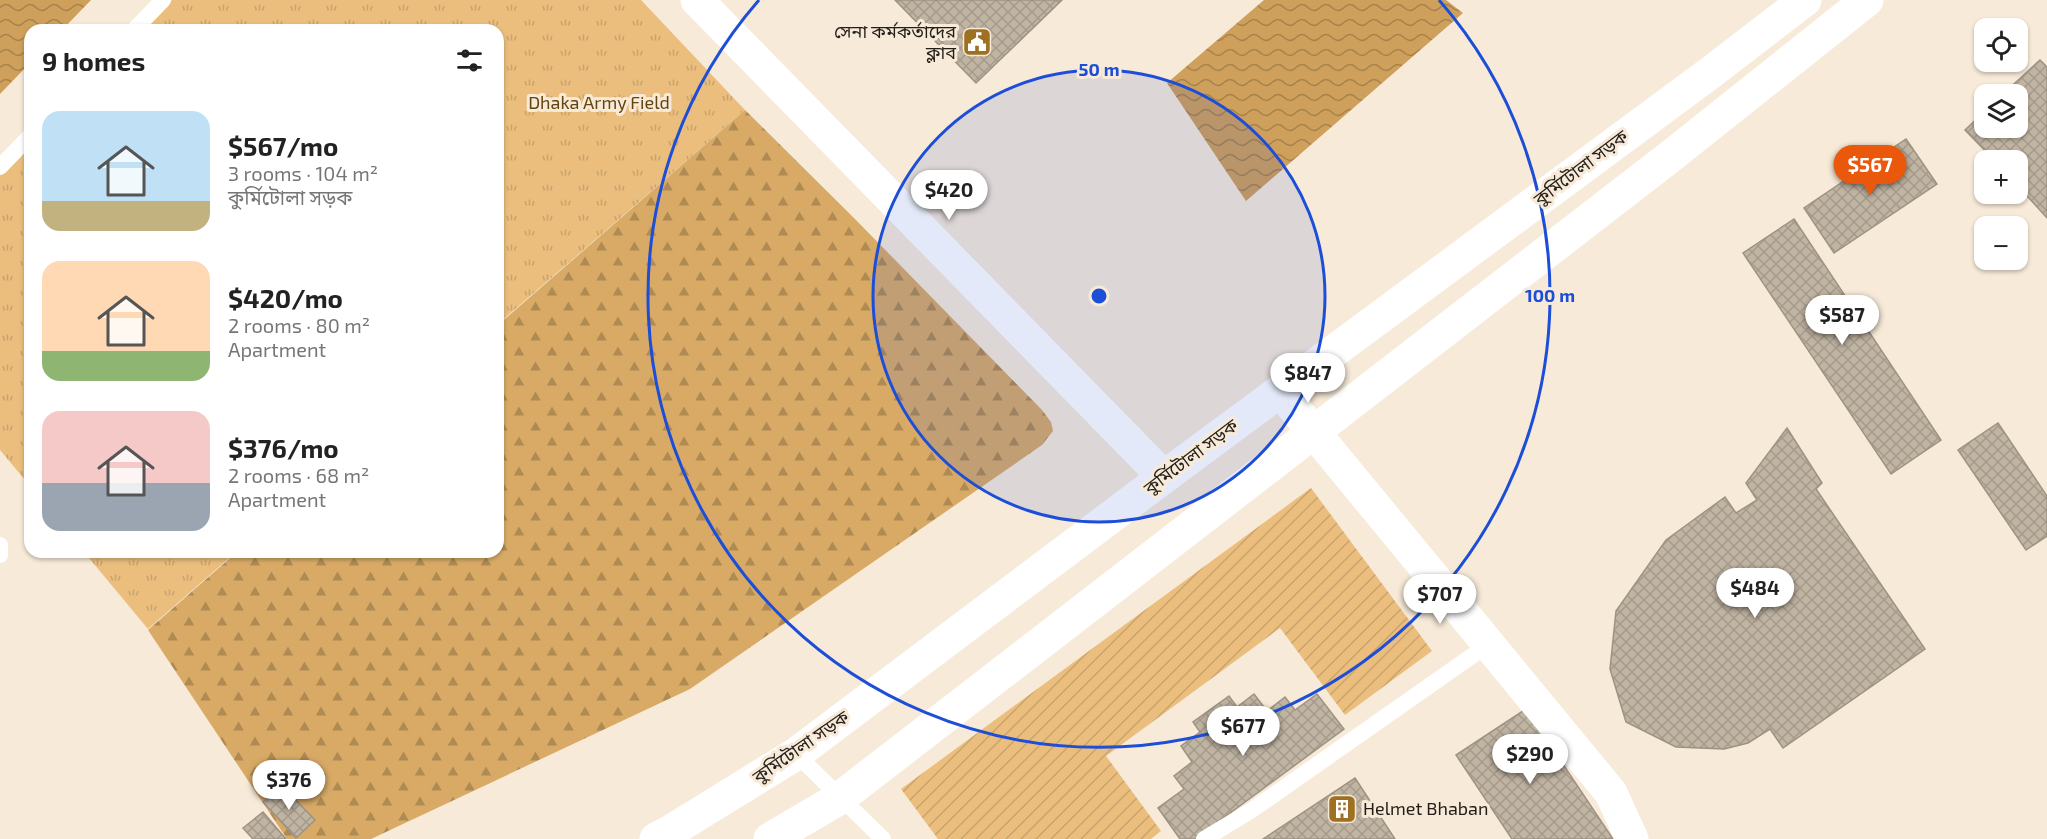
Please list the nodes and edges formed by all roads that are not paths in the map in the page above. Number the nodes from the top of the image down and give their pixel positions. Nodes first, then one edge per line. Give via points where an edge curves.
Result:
1 (163, 0) edge
2 (697, 0) edge
3 (1805, 0) edge
4 (1867, 0) edge
5 (140, 24) edge
6 (24, 142) edge
7 (0, 166) edge
8 (1280, 391) junction
9 (1314, 432) junction
10 (1164, 477) junction
11 (0, 545) edge
12 (0, 555) edge
13 (1489, 644) junction
14 (796, 754) junction
15 (840, 798) junction
16 (656, 839) edge
17 (770, 839) edge
18 (883, 839) edge
19 (1204, 839) edge
20 (1632, 839) edge

1 - 5 lane
2 - 10 main road
3 - 8 main road, কুর্মিটোলা সড়ক
4 - 9 main road
6 - 7 lane
8 - 9 main road
8 - 10 main road, কুর্মিটোলা সড়ক
9 - 13 main road
9 - 15 main road
10 - 14 main road, কুর্মিটোলা সড়ক
11 - 12 lane
13 - 19 lane via 1252,810
13 - 20 main road via 1611,793
14 - 15 lane
14 - 16 main road, কুর্মিটোলা সড়ক
15 - 17 main road
15 - 18 lane

